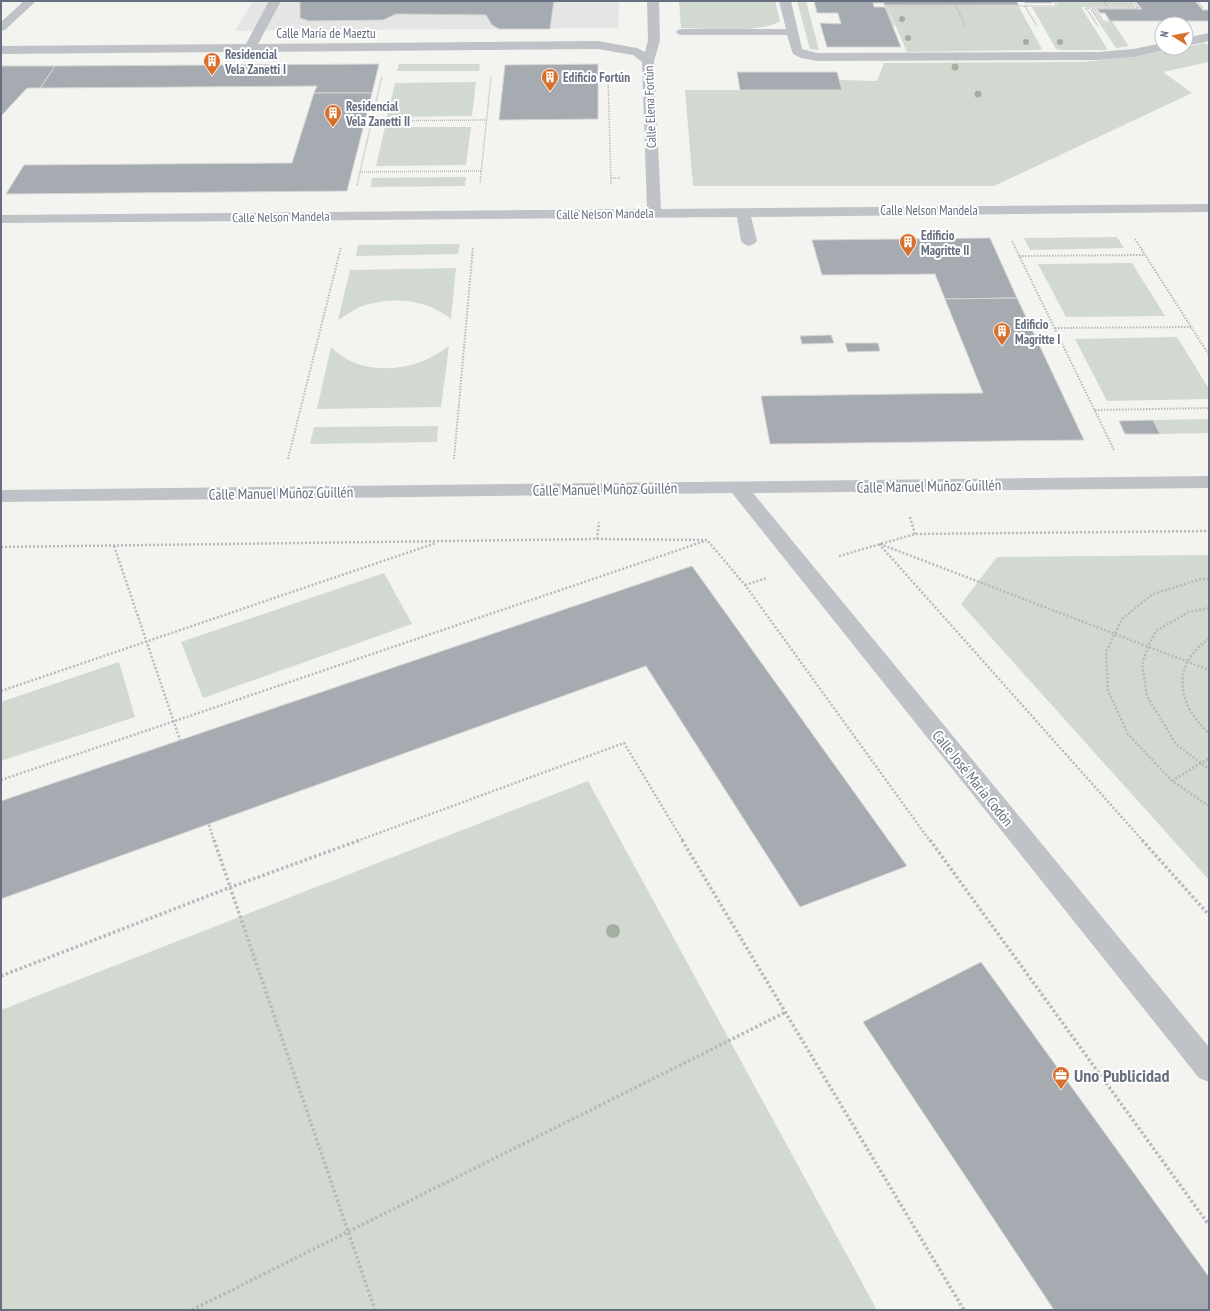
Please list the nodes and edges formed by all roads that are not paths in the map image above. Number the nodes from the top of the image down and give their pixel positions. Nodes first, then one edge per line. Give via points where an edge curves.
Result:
1 (30, 1) edge
2 (276, 1) edge
3 (653, 1) edge
4 (785, 1) edge
5 (1, 28) edge
6 (682, 32) dead end
7 (793, 32) junction
8 (1209, 37) edge
9 (1194, 40) edge
10 (250, 48) junction
11 (1154, 49) edge
12 (1, 50) edge
13 (648, 61) junction
14 (1209, 208) edge
15 (743, 212) junction
16 (654, 213) junction
17 (1, 219) edge
18 (749, 241) dead end
19 (1209, 482) edge
20 (738, 488) junction
21 (1, 496) edge
22 (1209, 1069) edge

1 - 5 street
2 - 10 street
3 - 13 street, Calle Elena Fortún via 654,40
4 - 7 street
6 - 7 street
7 - 11 street via 797,51 817,57 1098,56
8 - 9 street
10 - 12 street, Calle María de Maeztu
10 - 13 street, Calle María de Maeztu via 598,45 637,52
13 - 16 street, Calle Elena Fortún
14 - 15 street, Calle Nelson Mandela
15 - 16 street, Calle Nelson Mandela
15 - 18 street
16 - 17 street, Calle Nelson Mandela
19 - 20 street, Calle Manuel Muñoz Guillén
20 - 21 street, Calle Manuel Muñoz Guillén
20 - 22 street, Calle José María Codón

